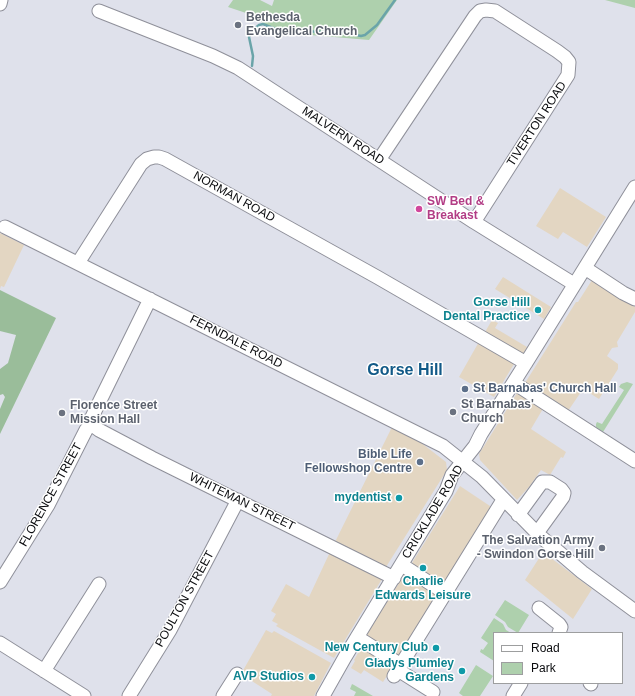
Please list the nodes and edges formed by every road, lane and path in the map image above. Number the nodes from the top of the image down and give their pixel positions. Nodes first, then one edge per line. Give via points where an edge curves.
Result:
1 (2, 0) edge
2 (0, 4) edge
3 (99, 11) dead end
4 (379, 160) junction
5 (635, 187) edge
6 (474, 222) junction
7 (5, 227) dead end
8 (78, 263) junction
9 (584, 268) junction
10 (574, 284) junction
11 (150, 299) junction
12 (635, 299) edge
13 (526, 363) junction
14 (514, 383) junction
15 (92, 424) junction
16 (635, 461) edge
17 (463, 462) junction
18 (238, 500) junction
19 (503, 500) junction
20 (518, 515) junction
21 (536, 533) junction
22 (402, 565) junction
23 (394, 578) junction
24 (0, 582) edge
25 (99, 584) dead end
26 (446, 593) junction
27 (539, 608) dead end
28 (635, 611) edge
29 (559, 632) edge
30 (357, 637) junction
31 (0, 643) edge
32 (398, 668) junction
33 (44, 671) junction
34 (237, 674) dead end
35 (520, 684) edge
36 (433, 692) dead end
37 (84, 696) edge
38 (129, 696) edge
39 (223, 696) edge
40 (323, 696) edge
41 (513, 696) edge

1 - 2 street
3 - 4 street, MALVERN ROAD via 227,62
4 - 6 street, MALVERN ROAD
4 - 6 street, TIVERTON ROAD via 480,11 495,11 557,51 570,62 568,75
5 - 9 street, CRICKLADE ROAD
6 - 10 street, MALVERN ROAD
7 - 8 street, FERNDALE ROAD
8 - 11 street, FERNDALE ROAD
8 - 13 street, NORMAN ROAD via 144,161 150,157 159,157
9 - 10 street, CRICKLADE ROAD
9 - 12 street
10 - 13 street, CRICKLADE ROAD
11 - 15 street, FLORENCE STREET via 91,419
11 - 17 street, FERNDALE ROAD via 438,443
13 - 14 street, CRICKLADE ROAD
14 - 16 street
14 - 17 street, CRICKLADE ROAD
15 - 18 street, WHITEMAN STREET via 152,458
15 - 24 street, FLORENCE STREET via 86,430 44,512
17 - 19 street, FERNDALE ROAD via 482,476
17 - 22 street, CRICKLADE ROAD via 452,475 446,492
18 - 23 street, WHITEMAN STREET
18 - 38 street, POULTON STREET via 170,630
19 - 20 street, FERNDALE ROAD
19 - 26 street
20 - 21 street, FERNDALE ROAD
20 - 21 street via 542,482 550,482 561,489 564,495
21 - 28 street, FERNDALE ROAD via 582,572
22 - 23 street, CRICKLADE ROAD
22 - 26 street
23 - 30 street, CRICKLADE ROAD
25 - 33 street
26 - 32 street
27 - 29 street via 559,624
30 - 32 street
30 - 40 street, CRICKLADE ROAD
31 - 33 street
32 - 36 street
33 - 37 street
34 - 39 street
35 - 41 street

